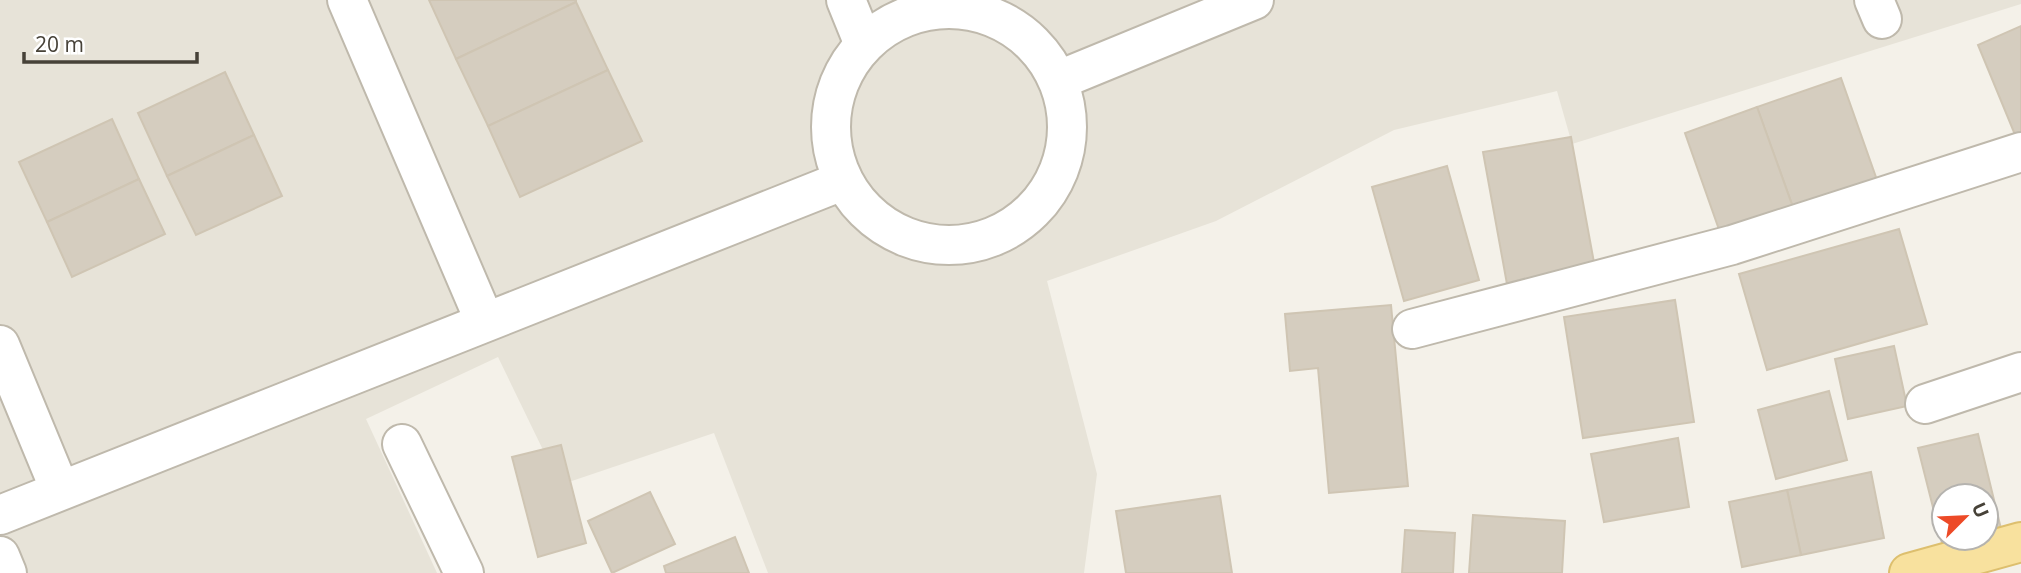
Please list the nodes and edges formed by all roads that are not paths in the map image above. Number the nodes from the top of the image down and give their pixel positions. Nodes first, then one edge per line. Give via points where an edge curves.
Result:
1 (347, 0) edge
2 (846, 0) edge
3 (1254, 0) edge
4 (931, 4) edge
5 (863, 42) junction
6 (1059, 80) junction
7 (2021, 152) edge
8 (842, 181) junction
9 (485, 322) junction
10 (1412, 329) dead end
11 (0, 345) edge
12 (2021, 372) edge
13 (1925, 404) dead end
14 (402, 444) dead end
15 (60, 490) junction
16 (0, 515) edge
17 (2021, 542) edge
18 (0, 556) edge
19 (7, 573) edge
20 (464, 573) edge
21 (1909, 573) edge

1 - 9 street
2 - 5 street
3 - 6 street
4 - 5 street
4 - 6 street via 985,12 1029,38
5 - 8 street via 837,84 829,133
6 - 8 street via 1068,132 1055,182 1021,222 986,239 974,244 923,244 875,221
7 - 10 street via 1732,244
8 - 9 street
9 - 15 street
11 - 15 street
12 - 13 street
14 - 20 street
15 - 16 street
17 - 21 main road
18 - 19 street

